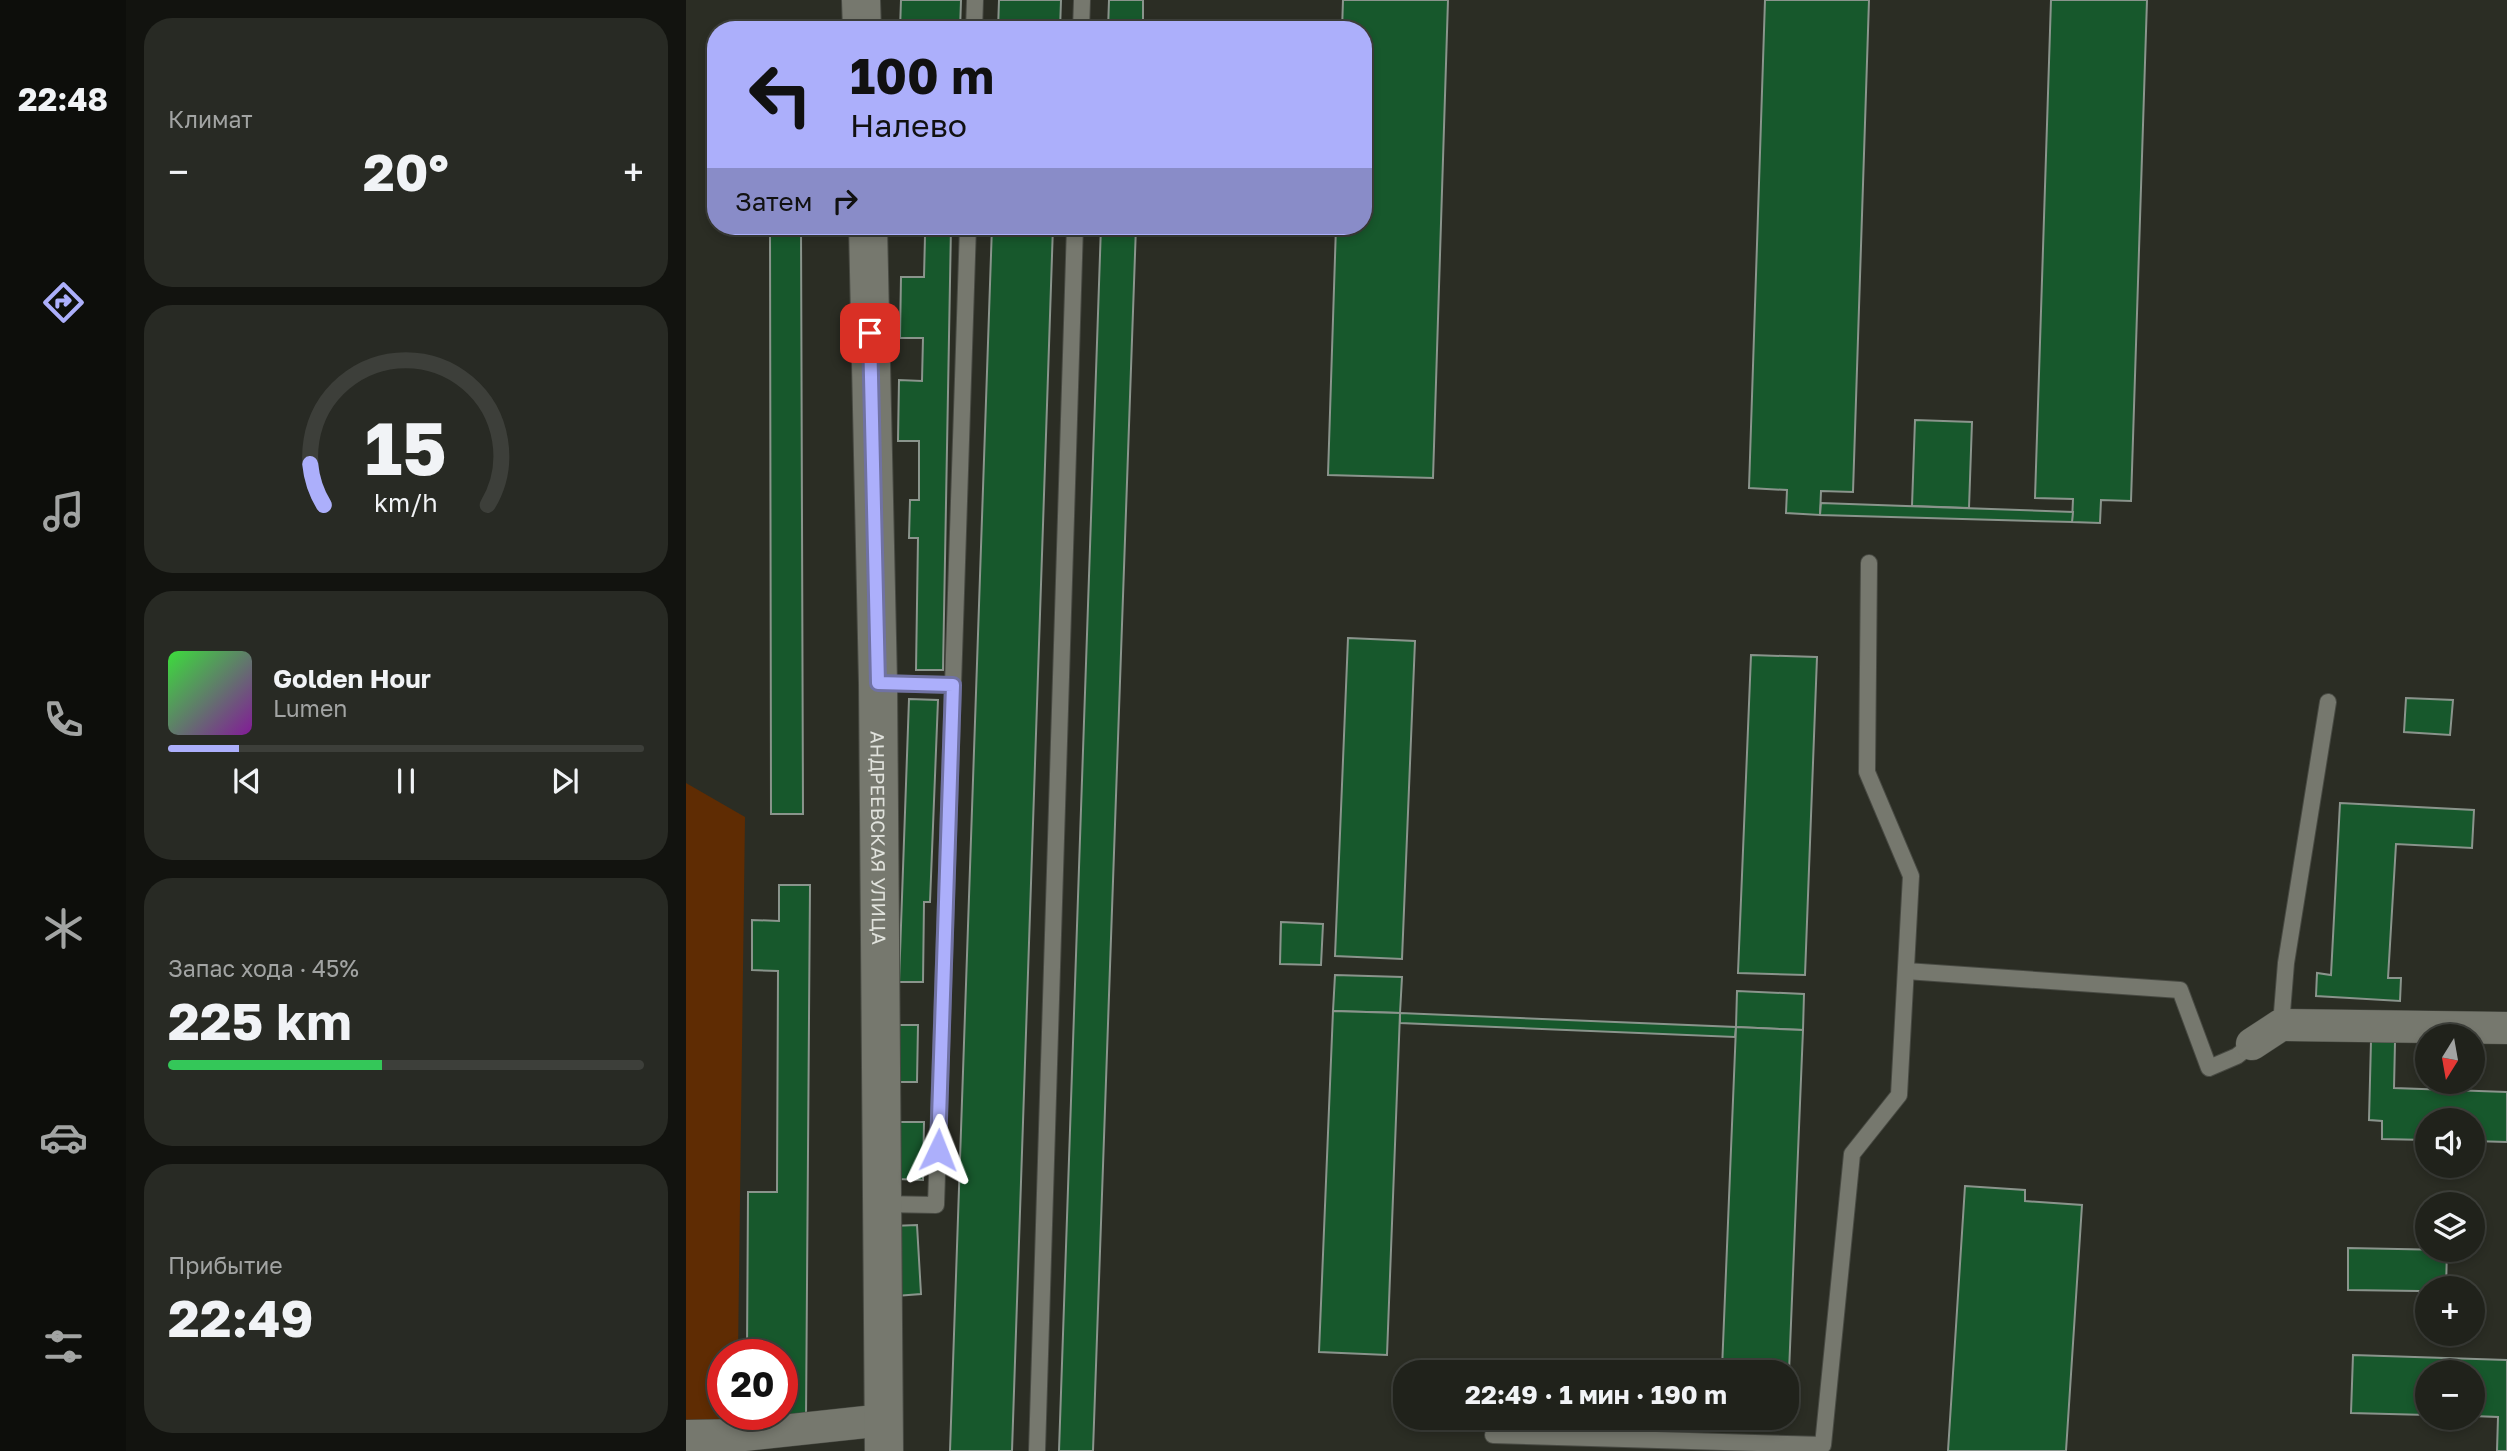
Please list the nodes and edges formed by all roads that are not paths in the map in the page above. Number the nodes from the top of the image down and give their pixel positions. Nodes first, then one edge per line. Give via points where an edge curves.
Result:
1 (861, 0) edge
2 (975, 0) edge
3 (1082, 0) edge
4 (862, 21) edge
5 (974, 21) edge
6 (1081, 21) edge
7 (868, 235) edge
8 (968, 235) edge
9 (1075, 235) edge
10 (1869, 563) dead end
11 (878, 683) junction
12 (953, 685) junction
13 (2328, 702) dead end
14 (1906, 971) junction
15 (2281, 1024) junction
16 (2507, 1028) edge
17 (2252, 1044) joint
18 (882, 1204) junction
19 (1493, 1435) dead end
20 (686, 1436) edge
21 (884, 1436) edge
22 (1037, 1451) edge

1 - 4 street
2 - 5 lane
3 - 6 lane
7 - 11 street, АНДРЕЕВСКАЯ УЛИЦА
8 - 12 lane
9 - 22 lane
10 - 14 lane via 1867,772 1911,876
11 - 12 lane
11 - 18 street, АНДРЕЕВСКАЯ УЛИЦА
12 - 18 lane via 936,1205
13 - 15 lane via 2286,962
14 - 17 lane via 2180,990 2209,1068
14 - 19 lane via 1899,1094 1852,1154 1823,1445
15 - 16 street
15 - 17 street
18 - 21 street, АНДРЕЕВСКАЯ УЛИЦА
20 - 21 street

